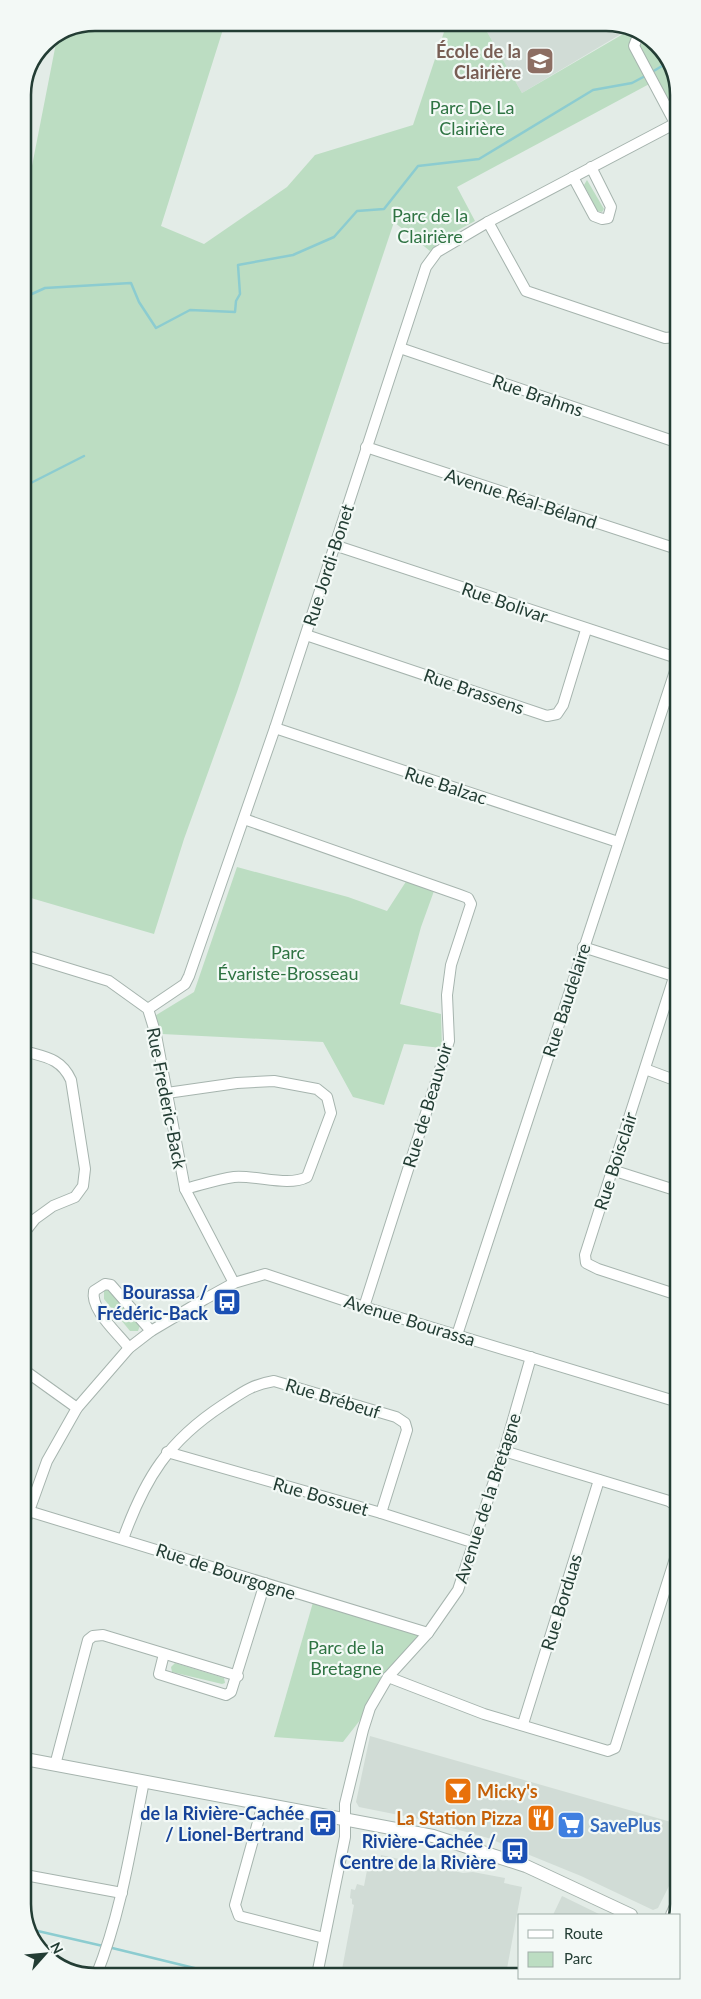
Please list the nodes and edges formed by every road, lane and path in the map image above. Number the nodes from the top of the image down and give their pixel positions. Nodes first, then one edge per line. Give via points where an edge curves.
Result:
1 (637, 39) edge
2 (670, 113) edge
3 (670, 127) edge
4 (591, 167) junction
5 (573, 176) junction
6 (488, 222) junction
7 (670, 338) edge
8 (400, 348) junction
9 (670, 440) edge
10 (366, 447) junction
11 (334, 545) junction
12 (670, 547) edge
13 (586, 630) junction
14 (306, 635) junction
15 (670, 656) edge
16 (670, 686) edge
17 (275, 728) junction
18 (244, 819) junction
19 (618, 842) junction
20 (583, 947) junction
21 (31, 957) edge
22 (670, 971) edge
23 (670, 992) edge
24 (148, 1009) junction
25 (31, 1053) edge
26 (645, 1069) junction
27 (670, 1078) edge
28 (166, 1093) junction
29 (612, 1170) junction
30 (670, 1188) edge
31 (185, 1189) junction
32 (31, 1224) edge
33 (234, 1283) junction
34 (670, 1292) edge
35 (364, 1307) junction
36 (151, 1331) junction
37 (457, 1335) junction
38 (129, 1348) junction
39 (531, 1357) junction
40 (31, 1375) edge
41 (670, 1400) edge
42 (77, 1408) junction
43 (504, 1451) junction
44 (167, 1452) junction
45 (599, 1480) junction
46 (31, 1498) edge
47 (670, 1502) edge
48 (31, 1511) edge
49 (381, 1513) junction
50 (123, 1539) junction
51 (475, 1544) junction
52 (670, 1574) edge
53 (265, 1583) junction
54 (428, 1633) junction
55 (164, 1654) junction
56 (238, 1676) junction
57 (388, 1677) junction
58 (523, 1724) junction
59 (31, 1760) edge
60 (54, 1765) junction
61 (144, 1781) junction
62 (263, 1804) junction
63 (345, 1819) junction
64 (31, 1876) edge
65 (122, 1893) junction
66 (629, 1914) edge
67 (324, 1938) junction
68 (99, 1968) edge
69 (318, 1968) edge

1 - 2 street via 634,46
3 - 4 street, Rue Jordi-Bonet
4 - 5 street, Rue Jordi-Bonet
4 - 5 street via 611,207 608,218 602,220 594,216
5 - 6 street, Rue Jordi-Bonet
6 - 7 street via 526,291
6 - 8 street, Rue Jordi-Bonet via 437,252 426,267
8 - 9 street, Rue Brahms
8 - 10 street, Rue Jordi-Bonet
10 - 11 street, Rue Jordi-Bonet
10 - 12 street, Avenue Réal-Béland
11 - 13 street, Rue Bolivar
11 - 14 street, Rue Jordi-Bonet
13 - 14 street, Rue Brassens via 563,705 558,714 547,716
13 - 15 street, Rue Bolivar
14 - 17 street, Rue Jordi-Bonet
16 - 19 street, Rue Baudelaire
17 - 18 street, Rue Jordi-Bonet
17 - 19 street, Rue Balzac
18 - 24 street, Rue Jordi-Bonet via 190,976 185,984
18 - 35 street, Rue de Beauvoir via 460,894 471,904 451,966 447,995 449,1041
19 - 20 street, Rue Baudelaire
20 - 22 street
20 - 37 street, Rue Baudelaire
21 - 24 street, Rue Frederic-Back via 109,981
23 - 26 street, Rue Boisclair
24 - 28 street, Rue Frederic-Back
25 - 32 street via 50,1058 65,1067 71,1080 85,1169 83,1186 75,1197 53,1206
26 - 27 street
26 - 29 street, Rue Boisclair
28 - 31 street, Rue Frederic-Back
28 - 31 street via 274,1081 317,1089 327,1098 330,1113 307,1177 291,1182 234,1177
29 - 30 street
29 - 34 street, Rue Boisclair via 585,1255 586,1263 598,1270
31 - 33 street, Rue Frederic-Back
33 - 35 street, Avenue Bourassa via 265,1274
33 - 36 street, Avenue Bourassa
35 - 37 street, Avenue Bourassa
36 - 38 street, Avenue Bourassa
36 - 38 street via 111,1285 105,1284 94,1291 97,1308
37 - 39 street, Avenue Bourassa
38 - 42 street, Avenue Bourassa
39 - 41 street, Avenue Bourassa
39 - 43 street, Avenue de la Bretagne
40 - 42 street
42 - 46 street, Avenue Bourassa via 47,1461
43 - 45 street
43 - 51 street, Avenue de la Bretagne
44 - 49 street, Rue Bossuet
44 - 49 street, Rue Brébeuf via 208,1415 255,1384 274,1381 396,1417 405,1423 407,1430
44 - 50 street, Rue Brébeuf via 136,1501
45 - 47 street
45 - 58 street, Rue Borduas
48 - 50 street, Rue de Bourgogne
49 - 51 street, Rue Bossuet
50 - 53 street, Rue de Bourgogne
51 - 54 street, Avenue de la Bretagne via 458,1590
52 - 58 street via 615,1748 608,1751
53 - 54 street, Rue de Bourgogne
53 - 56 street
54 - 57 street, Avenue de la Bretagne
55 - 56 street
55 - 56 street via 160,1674 226,1695 231,1692
55 - 60 street via 103,1635 88,1640
57 - 58 street via 484,1714
57 - 63 street, Avenue de la Bretagne via 370,1708 357,1746
59 - 60 street
60 - 61 street
61 - 62 street
61 - 65 street
62 - 63 street
62 - 67 street via 235,1905 240,1916
63 - 66 street via 433,1836 490,1853 552,1877
63 - 67 street, Avenue de la Bretagne
64 - 65 street
65 - 68 street
67 - 69 street, Avenue de la Bretagne

